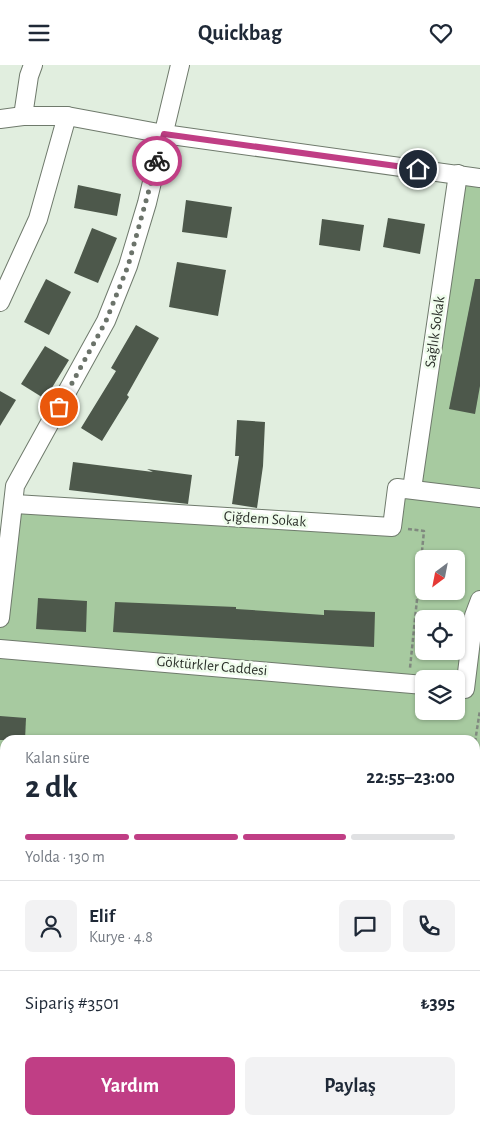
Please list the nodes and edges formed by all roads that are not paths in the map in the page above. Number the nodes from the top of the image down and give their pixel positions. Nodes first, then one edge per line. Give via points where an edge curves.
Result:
1 (33, 65) edge
2 (180, 65) edge
3 (23, 116) junction
4 (67, 116) junction
5 (0, 119) edge
6 (164, 134) junction
7 (458, 174) junction
8 (480, 178) edge
9 (0, 302) edge
10 (412, 489) junction
11 (480, 498) edge
12 (15, 504) junction
13 (480, 600) edge
14 (0, 618) edge
15 (0, 649) edge
16 (415, 684) edge
17 (467, 689) edge

1 - 3 street
2 - 6 street
3 - 4 street
3 - 5 street
4 - 6 street
4 - 9 street via 38,219
6 - 7 street
6 - 12 street via 147,203 106,321 15,486
7 - 8 street
7 - 10 street, Sağlık Sokak
10 - 11 street
10 - 12 street, Çiğdem Sokak via 397,488 392,527
12 - 14 street
13 - 17 street via 474,616
15 - 16 street, Göktürkler Caddesi

